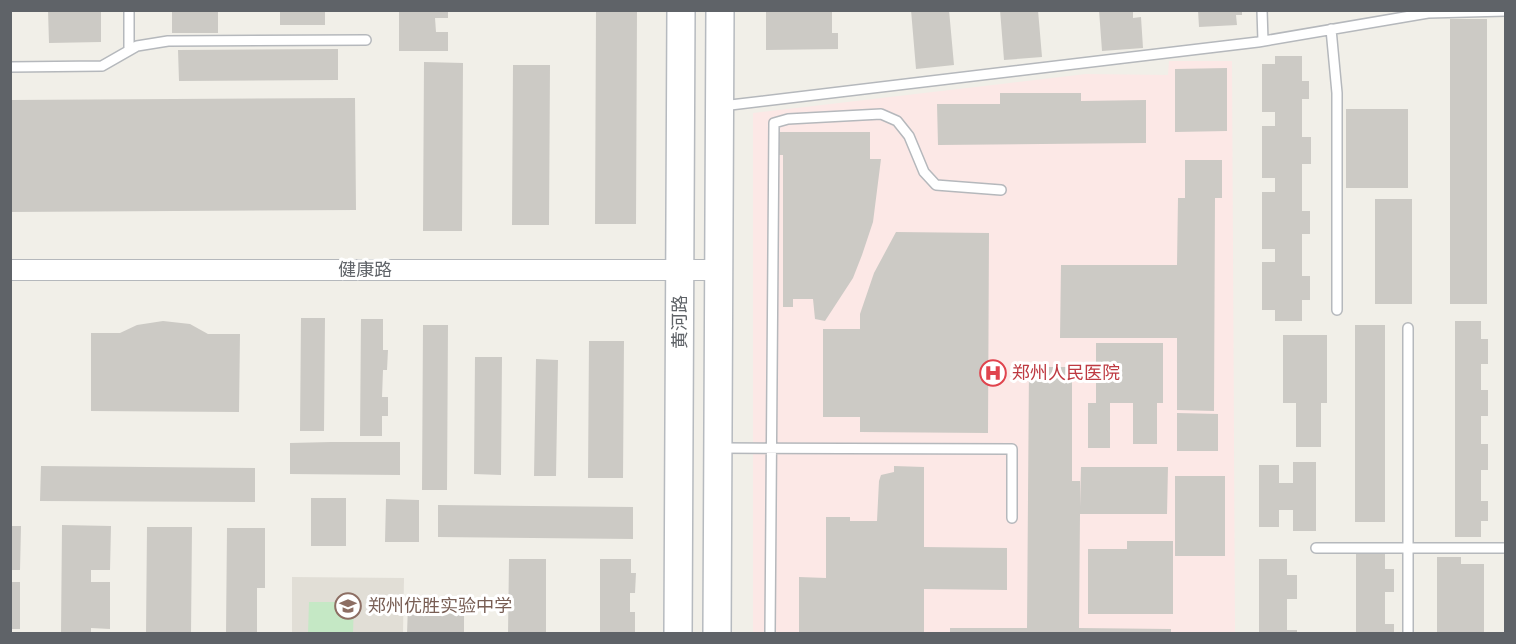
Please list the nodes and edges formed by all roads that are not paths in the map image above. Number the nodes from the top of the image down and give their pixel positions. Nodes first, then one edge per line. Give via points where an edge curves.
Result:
1 (129, 10) edge
2 (681, 10) edge
3 (720, 10) edge
4 (1262, 10) edge
5 (1506, 11) edge
6 (1331, 30) junction
7 (366, 40) dead end
8 (1263, 41) junction
9 (129, 50) junction
10 (10, 67) edge
11 (719, 106) junction
12 (1001, 190) dead end
13 (10, 270) edge
14 (680, 270) junction
15 (719, 270) junction
16 (1337, 310) dead end
17 (1408, 328) dead end
18 (718, 448) junction
19 (771, 448) junction
20 (1012, 518) dead end
21 (1316, 548) dead end
22 (1408, 548) junction
23 (1506, 548) edge
24 (678, 633) edge
25 (717, 633) edge
26 (770, 633) edge
27 (1408, 633) edge

1 - 9 lane
2 - 14 main road, 黄河路
3 - 11 main road
4 - 8 lane
5 - 6 lane via 1428,13
6 - 8 lane
6 - 16 lane via 1337,93
7 - 9 lane via 168,41
8 - 11 lane
9 - 10 lane via 102,66
11 - 15 main road
12 - 19 lane via 936,185 924,172 909,136 897,122 881,114 774,123
13 - 14 street, 健康路
14 - 15 street, 健康路
14 - 24 main road, 黄河路
15 - 18 main road
17 - 22 lane
18 - 19 lane
18 - 25 main road
19 - 20 lane via 1012,449
19 - 26 lane
21 - 22 lane
22 - 23 lane
22 - 27 lane

